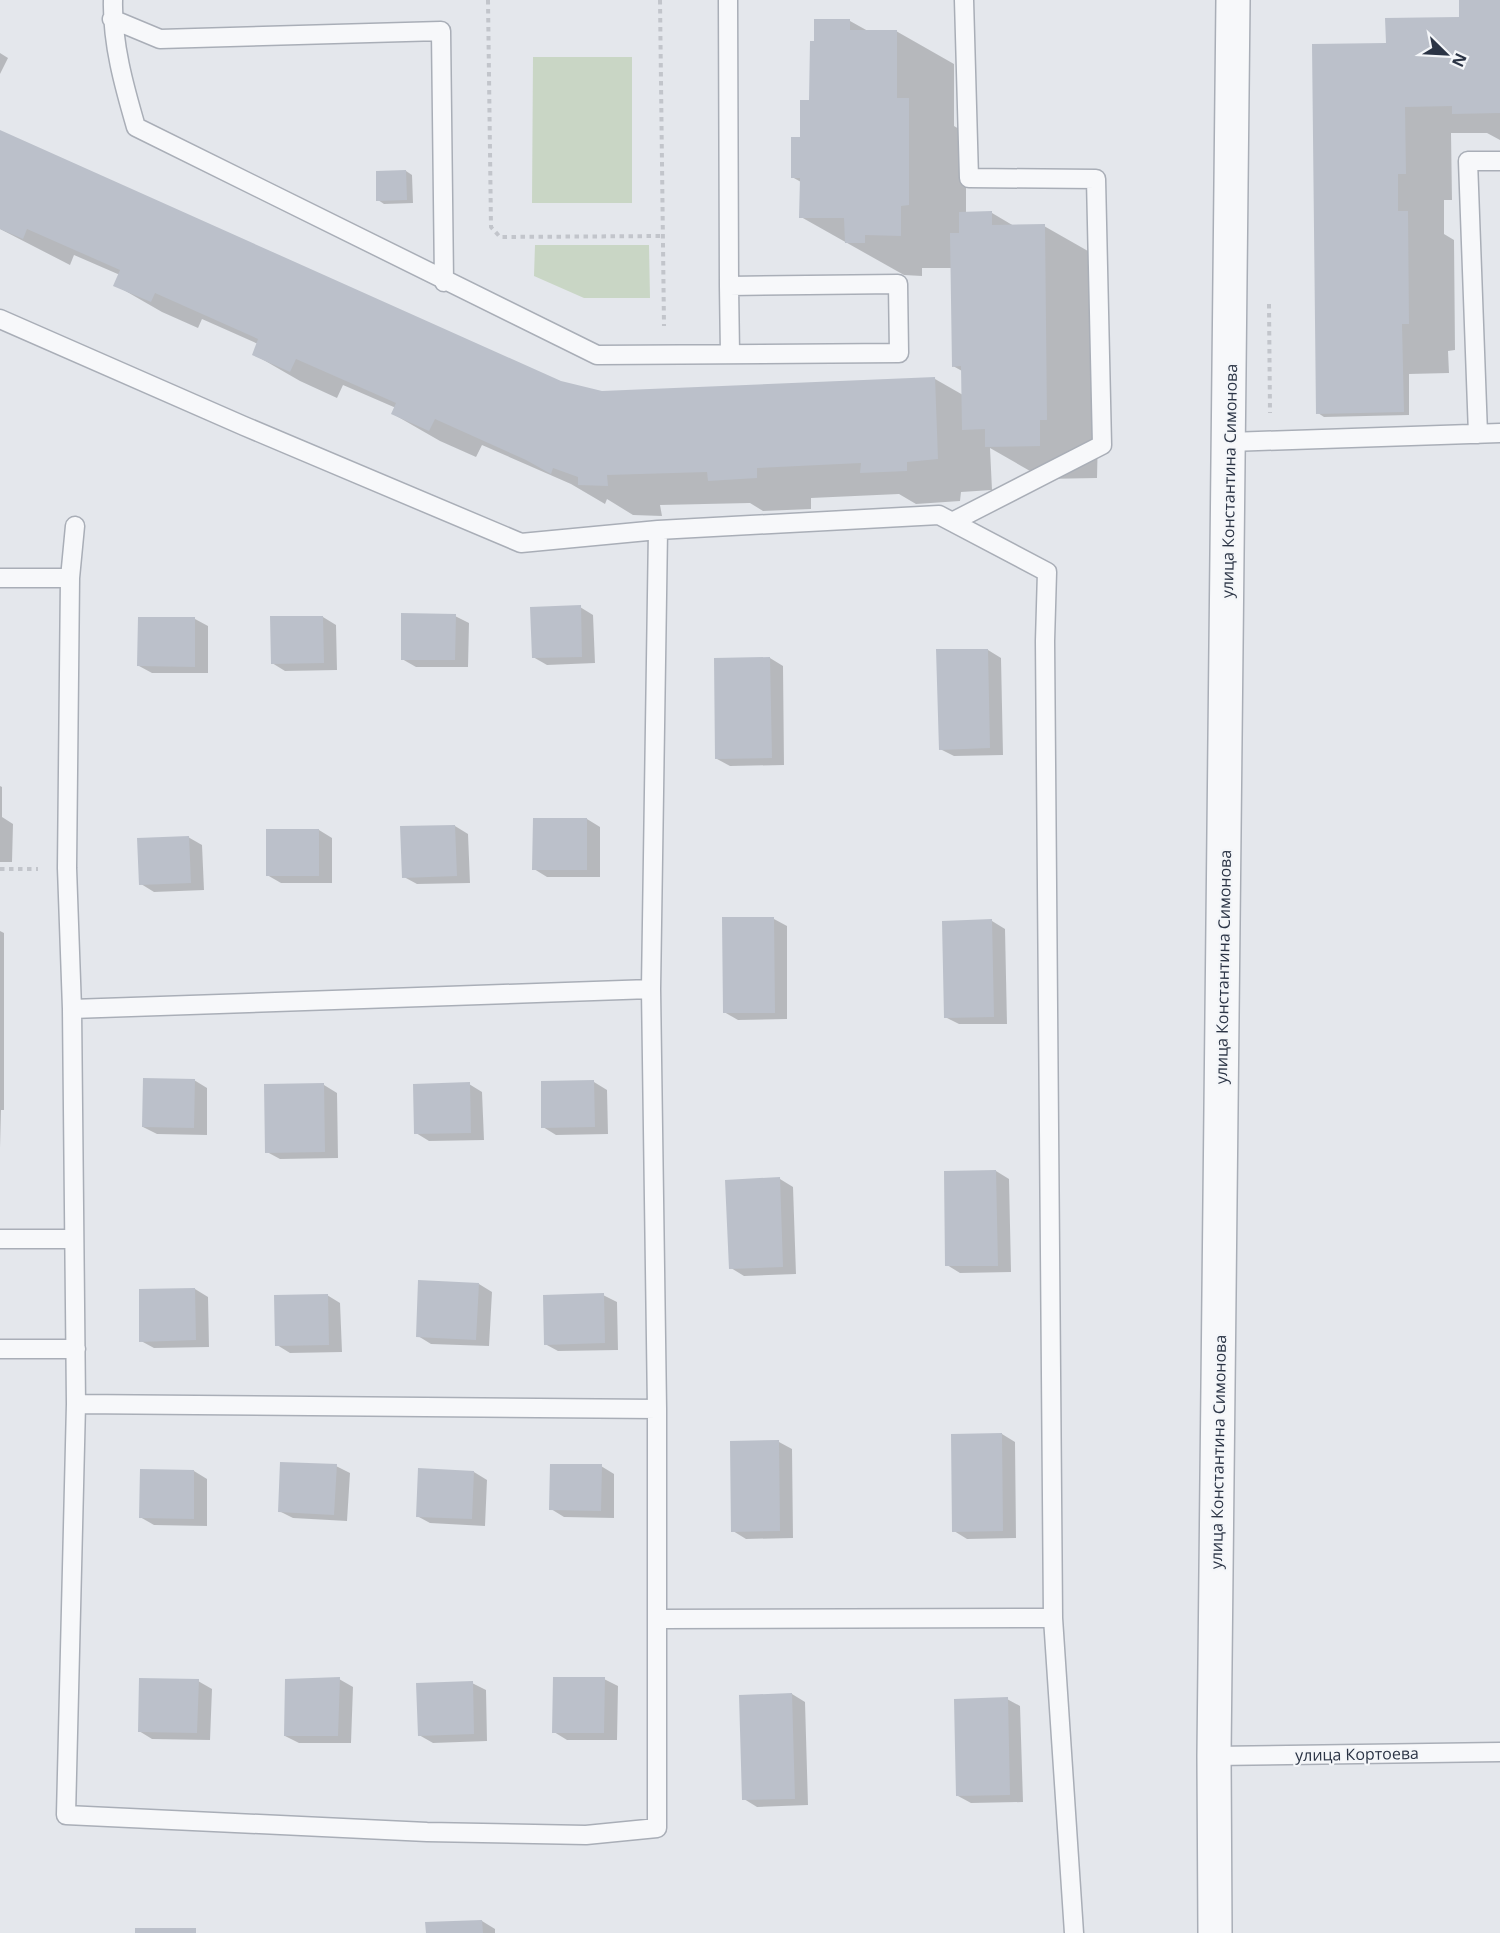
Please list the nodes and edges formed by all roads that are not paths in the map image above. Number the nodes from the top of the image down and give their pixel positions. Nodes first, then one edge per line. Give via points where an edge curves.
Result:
1 (112, 0) edge
2 (728, 0) edge
3 (964, 0) edge
4 (1233, 0) edge
5 (112, 19) junction
6 (1500, 160) edge
7 (444, 282) junction
8 (729, 286) junction
9 (0, 319) edge
10 (730, 354) junction
11 (1500, 433) edge
12 (1478, 434) junction
13 (1230, 442) junction
14 (952, 522) junction
15 (75, 526) dead end
16 (658, 530) junction
17 (0, 578) edge
18 (70, 578) junction
19 (651, 989) junction
20 (72, 1009) junction
21 (0, 1239) edge
22 (74, 1239) junction
23 (0, 1349) edge
24 (76, 1349) junction
25 (76, 1404) junction
26 (657, 1409) junction
27 (1053, 1618) junction
28 (659, 1619) junction
29 (1500, 1752) edge
30 (1214, 1756) junction
31 (1074, 1933) edge
32 (1215, 1933) edge

1 - 5 lane
2 - 8 lane
3 - 14 lane via 969,178 1096,179 1102,445
4 - 13 street, улица Константина Симонова
5 - 7 lane via 122,79 136,127
5 - 7 lane via 160,39 441,31
6 - 12 lane via 1468,161
7 - 10 lane via 597,355
8 - 10 lane
8 - 10 lane via 898,284 899,353
9 - 16 lane via 521,543
11 - 12 lane
12 - 13 lane
13 - 30 street, улица Константина Симонова
14 - 16 lane via 939,515
14 - 27 lane via 1047,572
15 - 18 lane
16 - 19 lane
17 - 18 lane
18 - 20 lane via 67,868
19 - 20 lane
19 - 26 lane
20 - 22 lane
21 - 22 lane
22 - 24 lane
23 - 24 lane
24 - 25 lane
25 - 26 lane
25 - 28 lane via 66,1815 438,1832 586,1835 657,1828
26 - 28 lane
27 - 28 lane
27 - 31 lane
29 - 30 lane, улица Кортоева
30 - 32 street, улица Константина Симонова

